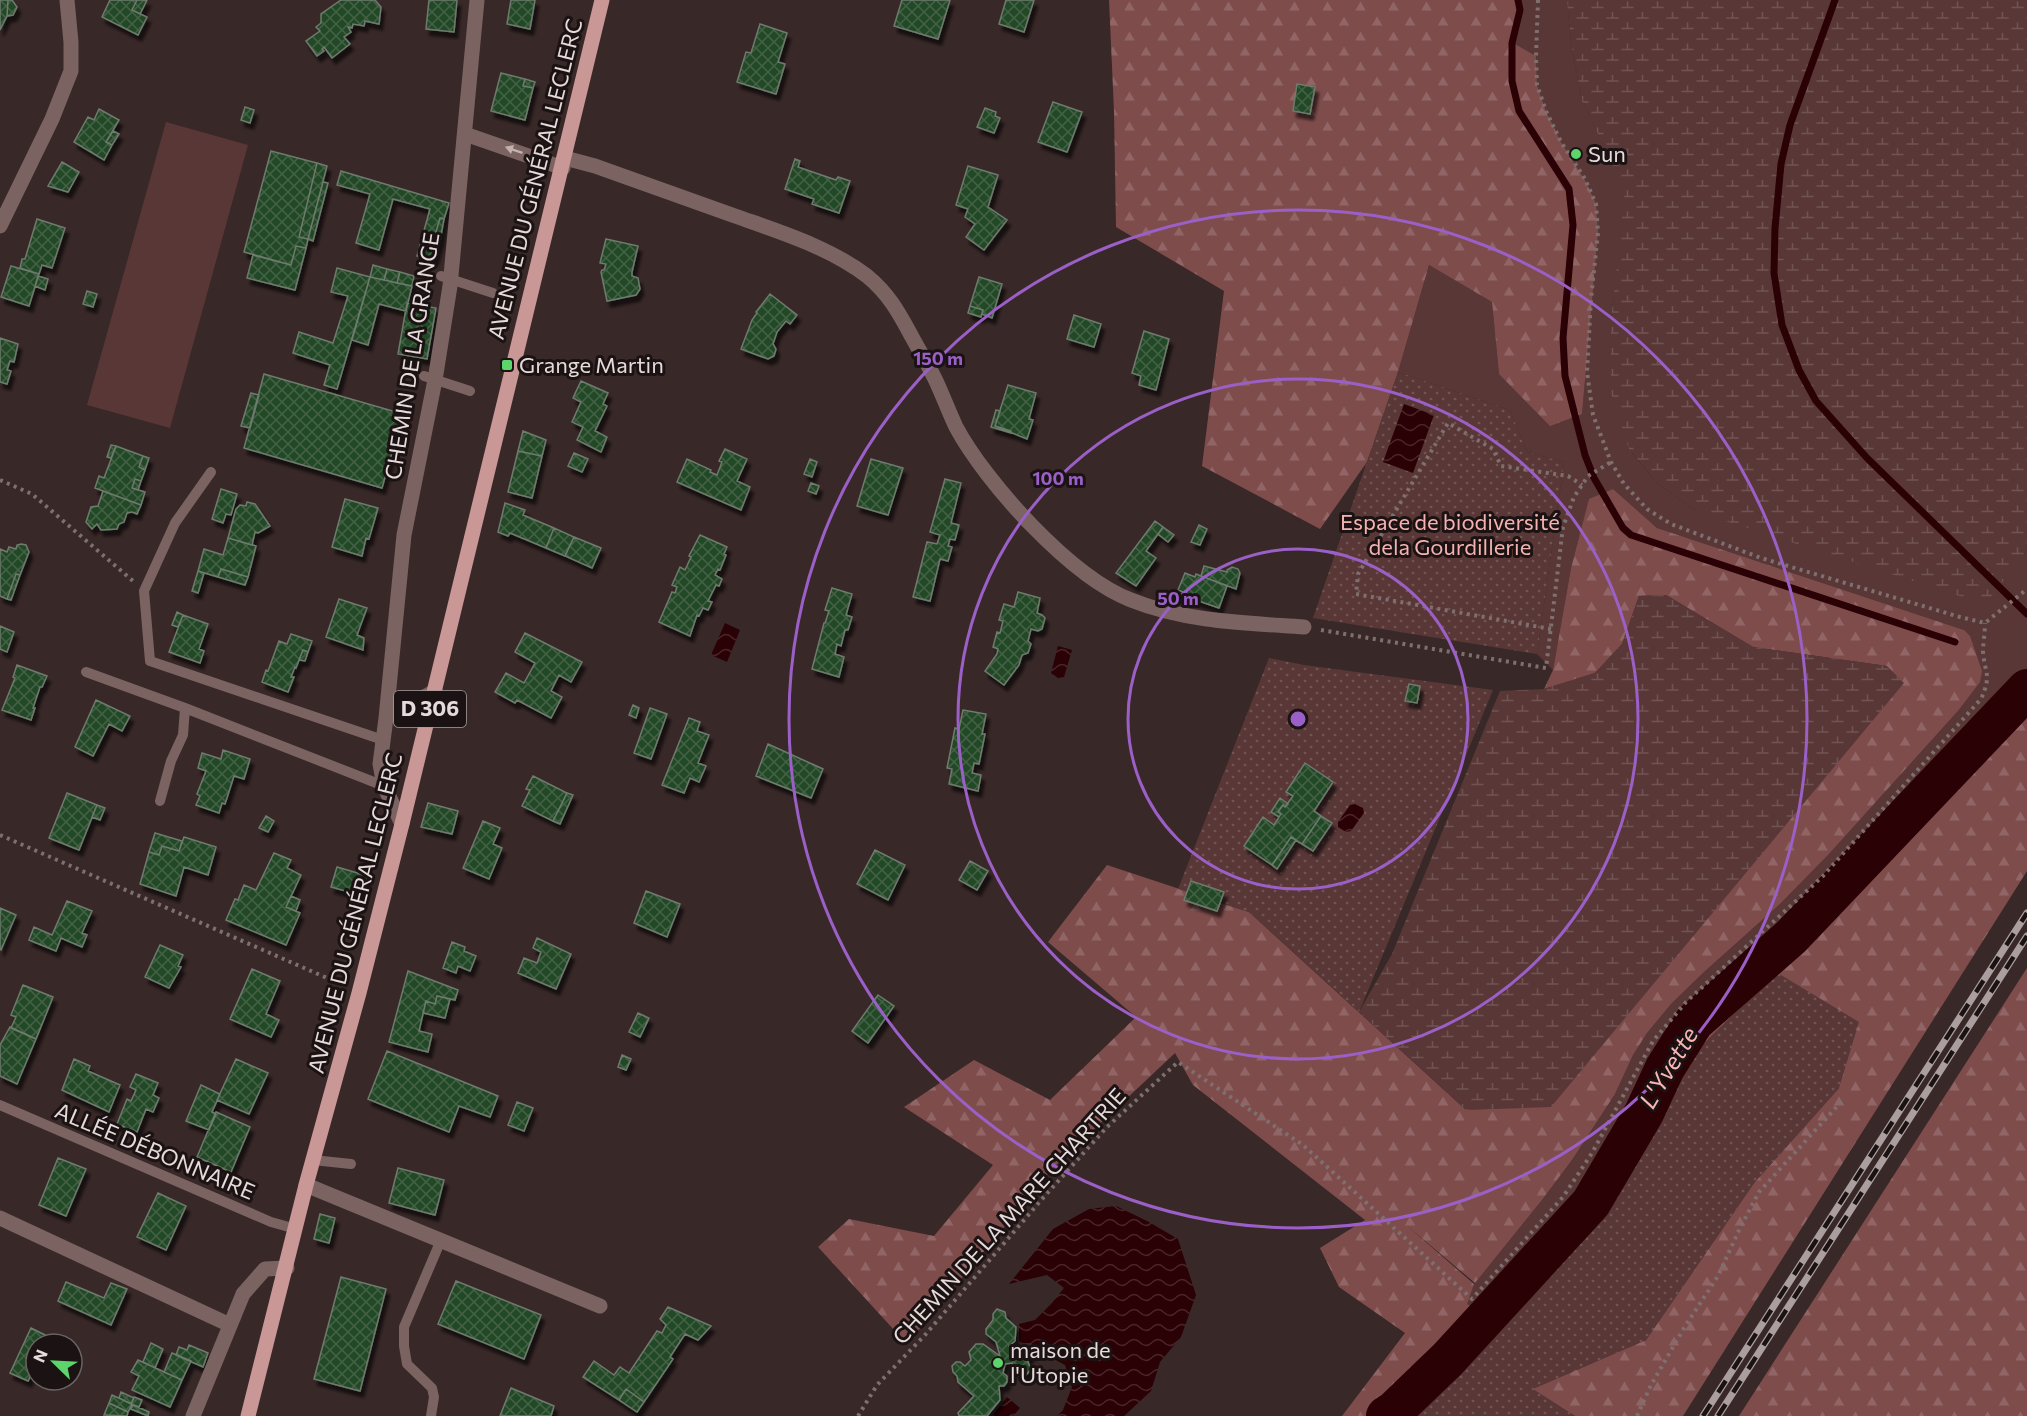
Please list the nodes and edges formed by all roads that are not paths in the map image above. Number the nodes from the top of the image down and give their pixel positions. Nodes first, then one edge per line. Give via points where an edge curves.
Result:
1 (67, 0) edge
2 (477, 0) edge
3 (602, 0) edge
4 (465, 134) junction
5 (564, 163) junction
6 (0, 226) edge
7 (446, 278) junction
8 (493, 293) dead end
9 (429, 378) junction
10 (470, 390) dead end
11 (211, 471) dead end
12 (1304, 627) road end
13 (86, 672) dead end
14 (435, 691) junction
15 (186, 708) junction
16 (386, 718) junction
17 (383, 740) junction
18 (384, 786) junction
19 (160, 801) dead end
20 (402, 824) junction
21 (0, 1105) edge
22 (313, 1160) junction
23 (351, 1164) dead end
24 (306, 1185) junction
25 (0, 1218) edge
26 (296, 1229) junction
27 (441, 1240) junction
28 (287, 1268) junction
29 (600, 1306) dead end
30 (230, 1325) junction
31 (193, 1416) edge
32 (248, 1416) edge
33 (431, 1416) edge

1 - 6 street via 71,71
2 - 4 street, CHEMIN DE LA GRANGE
3 - 5 main road, AVENUE DU GÉNÉRAL LECLERC / D 306
5 -> 4 street
4 - 7 street, CHEMIN DE LA GRANGE
5 - 12 street via 595,166 781,232 837,257 867,276 892,299 957,427 982,466 1057,550 1093,579 1129,600 1179,615
5 - 14 main road, AVENUE DU GÉNÉRAL LECLERC / D 306
7 - 8 lane
7 - 9 street, CHEMIN DE LA GRANGE
9 - 10 lane
9 - 16 street, CHEMIN DE LA GRANGE via 404,535
11 - 17 lane via 176,524 144,591 150,661
13 - 15 lane
14 - 16 street
14 - 20 main road, AVENUE DU GÉNÉRAL LECLERC / D 306
15 - 18 lane
15 - 19 lane via 183,735
16 - 17 street, CHEMIN DE LA GRANGE
17 - 18 street, CHEMIN DE LA GRANGE via 380,764
18 - 20 street, CHEMIN DE LA GRANGE
20 - 22 main road, AVENUE DU GÉNÉRAL LECLERC / D 306
21 - 26 lane, ALLÉE DÉBONNAIRE via 271,1222
22 - 23 lane
22 - 24 main road, AVENUE DU GÉNÉRAL LECLERC / D 306
24 - 26 main road, AVENUE DU GÉNÉRAL LECLERC / D 306
24 - 27 street
25 - 30 street
26 - 28 main road, AVENUE DU GÉNÉRAL LECLERC / D 306
27 - 29 street
27 - 33 lane via 404,1327 407,1364 432,1388
28 - 30 street via 265,1269 243,1294
28 - 32 main road, AVENUE DU GÉNÉRAL LECLERC / D 306
30 - 31 street

